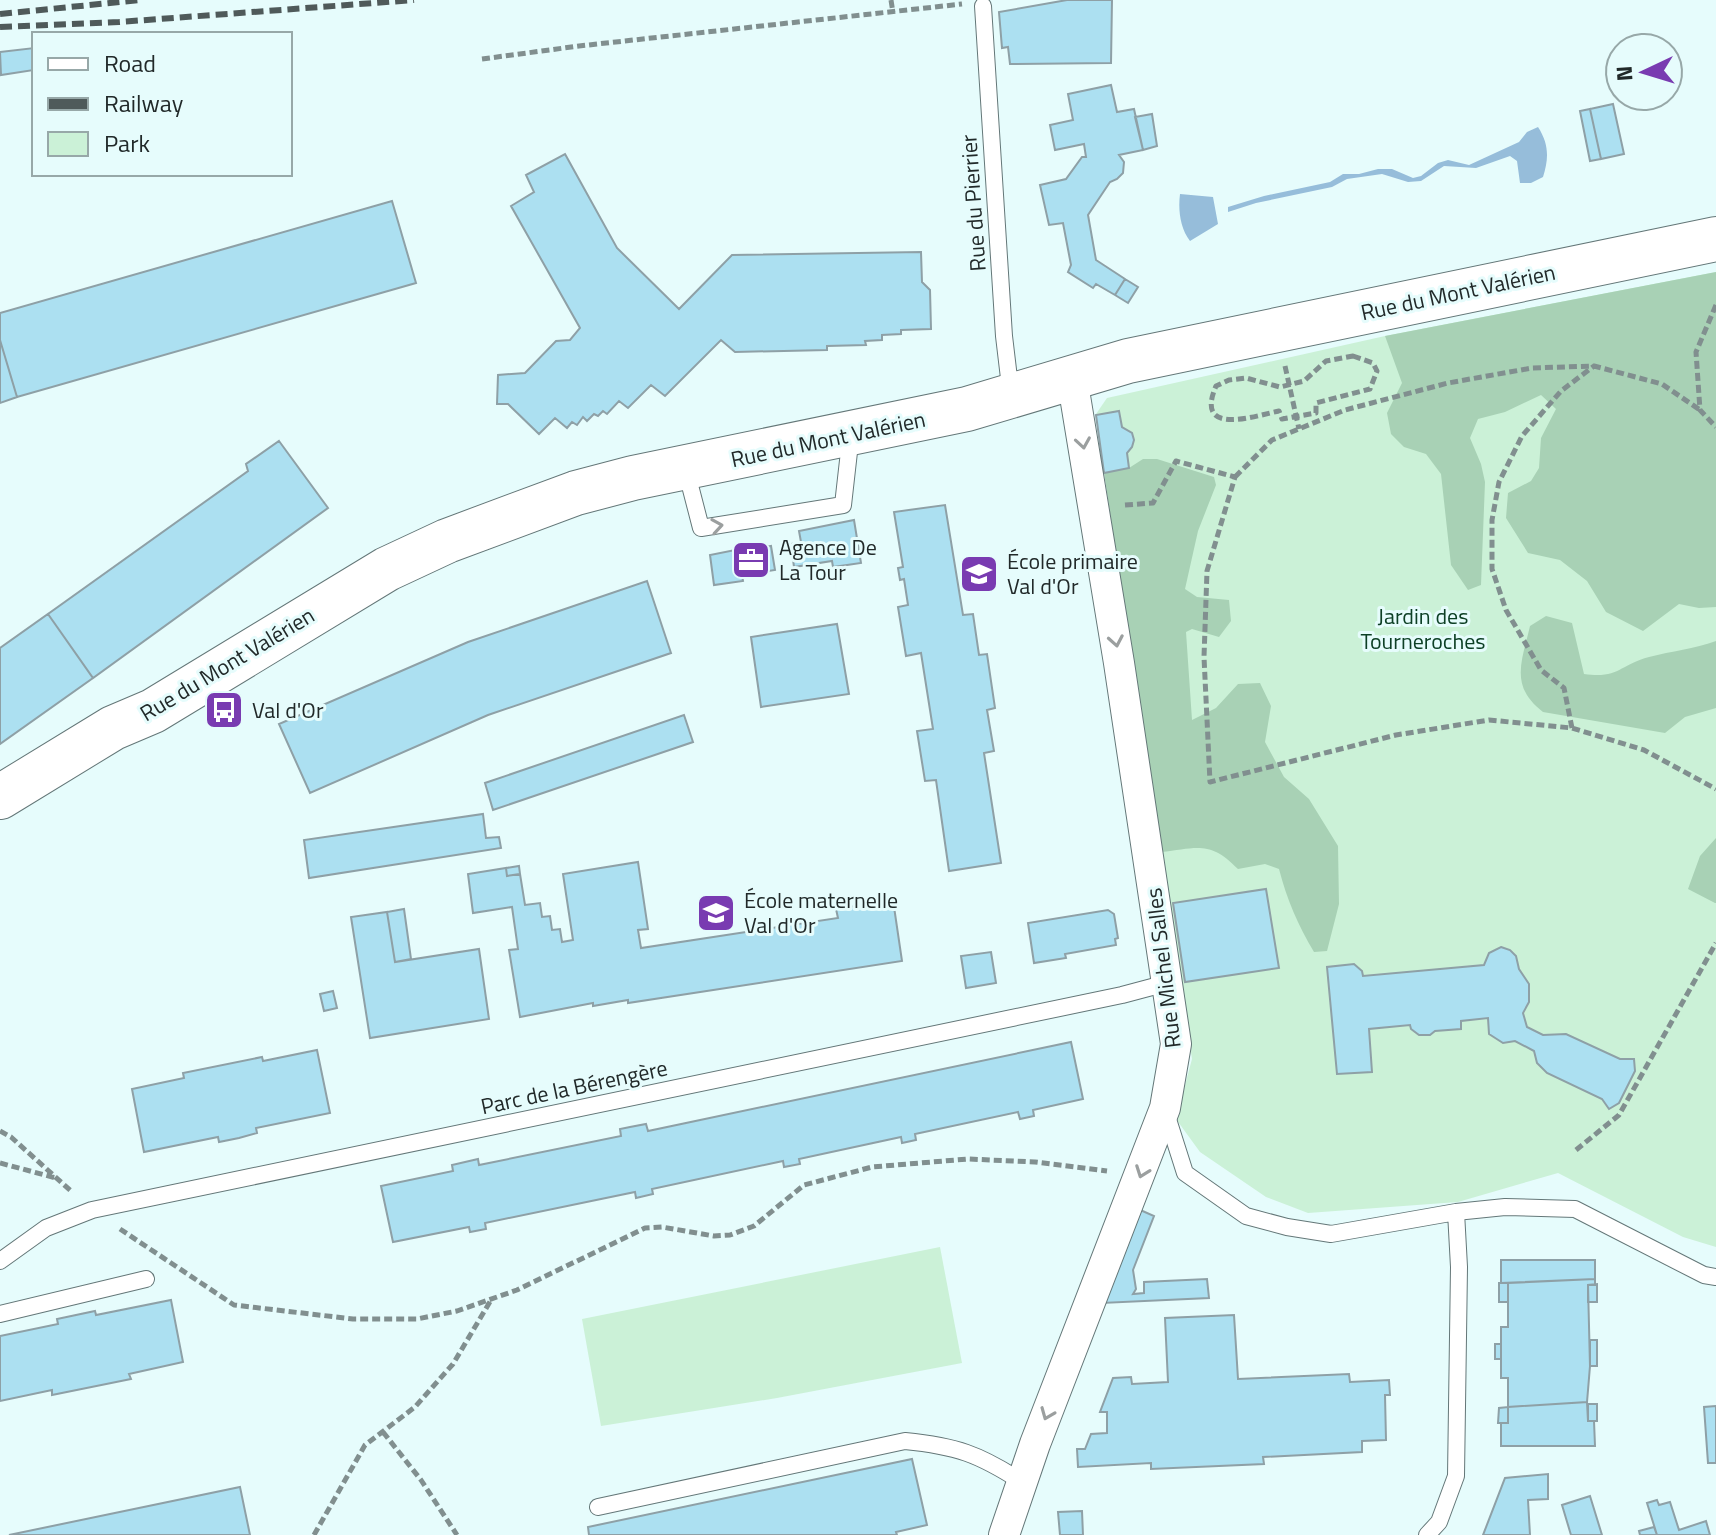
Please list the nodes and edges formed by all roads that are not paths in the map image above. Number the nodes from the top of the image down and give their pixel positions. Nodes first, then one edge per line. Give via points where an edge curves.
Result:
1 (979, 4) road end
2 (1716, 239) edge
3 (1072, 378) junction
4 (1011, 397) junction
5 (851, 434) junction
6 (686, 468) junction
7 (0, 797) edge
8 (1167, 983) junction
9 (1165, 1108) junction
10 (1456, 1212) junction
11 (0, 1261) edge
12 (1716, 1277) edge
13 (146, 1279) dead end
14 (0, 1314) edge
15 (1022, 1482) junction
16 (598, 1507) dead end
17 (1004, 1535) edge
18 (1427, 1535) edge

1 - 4 lane, Rue du Pierrier
2 - 3 main road, Rue du Mont Valérien via 1128,361
3 - 4 main road, Rue du Mont Valérien
3 -> 8 street, Rue Michel Salles
4 - 5 main road, Rue du Mont Valérien
5 - 6 main road, Rue du Mont Valérien
6 -> 5 lane via 701,528 843,505
6 - 7 main road, Rue du Mont Valérien via 576,493 387,569
8 - 9 street, Rue Michel Salles via 1176,1044
8 - 11 lane, Parc de la Bérengère via 92,1210 46,1228
9 - 10 lane via 1185,1173 1246,1216 1331,1234
9 -> 15 street, Rue Michel Salles
10 - 12 lane via 1575,1209
10 - 18 lane via 1456,1476 1439,1522
13 - 14 lane
15 - 16 lane via 949,1445 905,1441
15 - 17 street, Rue Michel Salles

